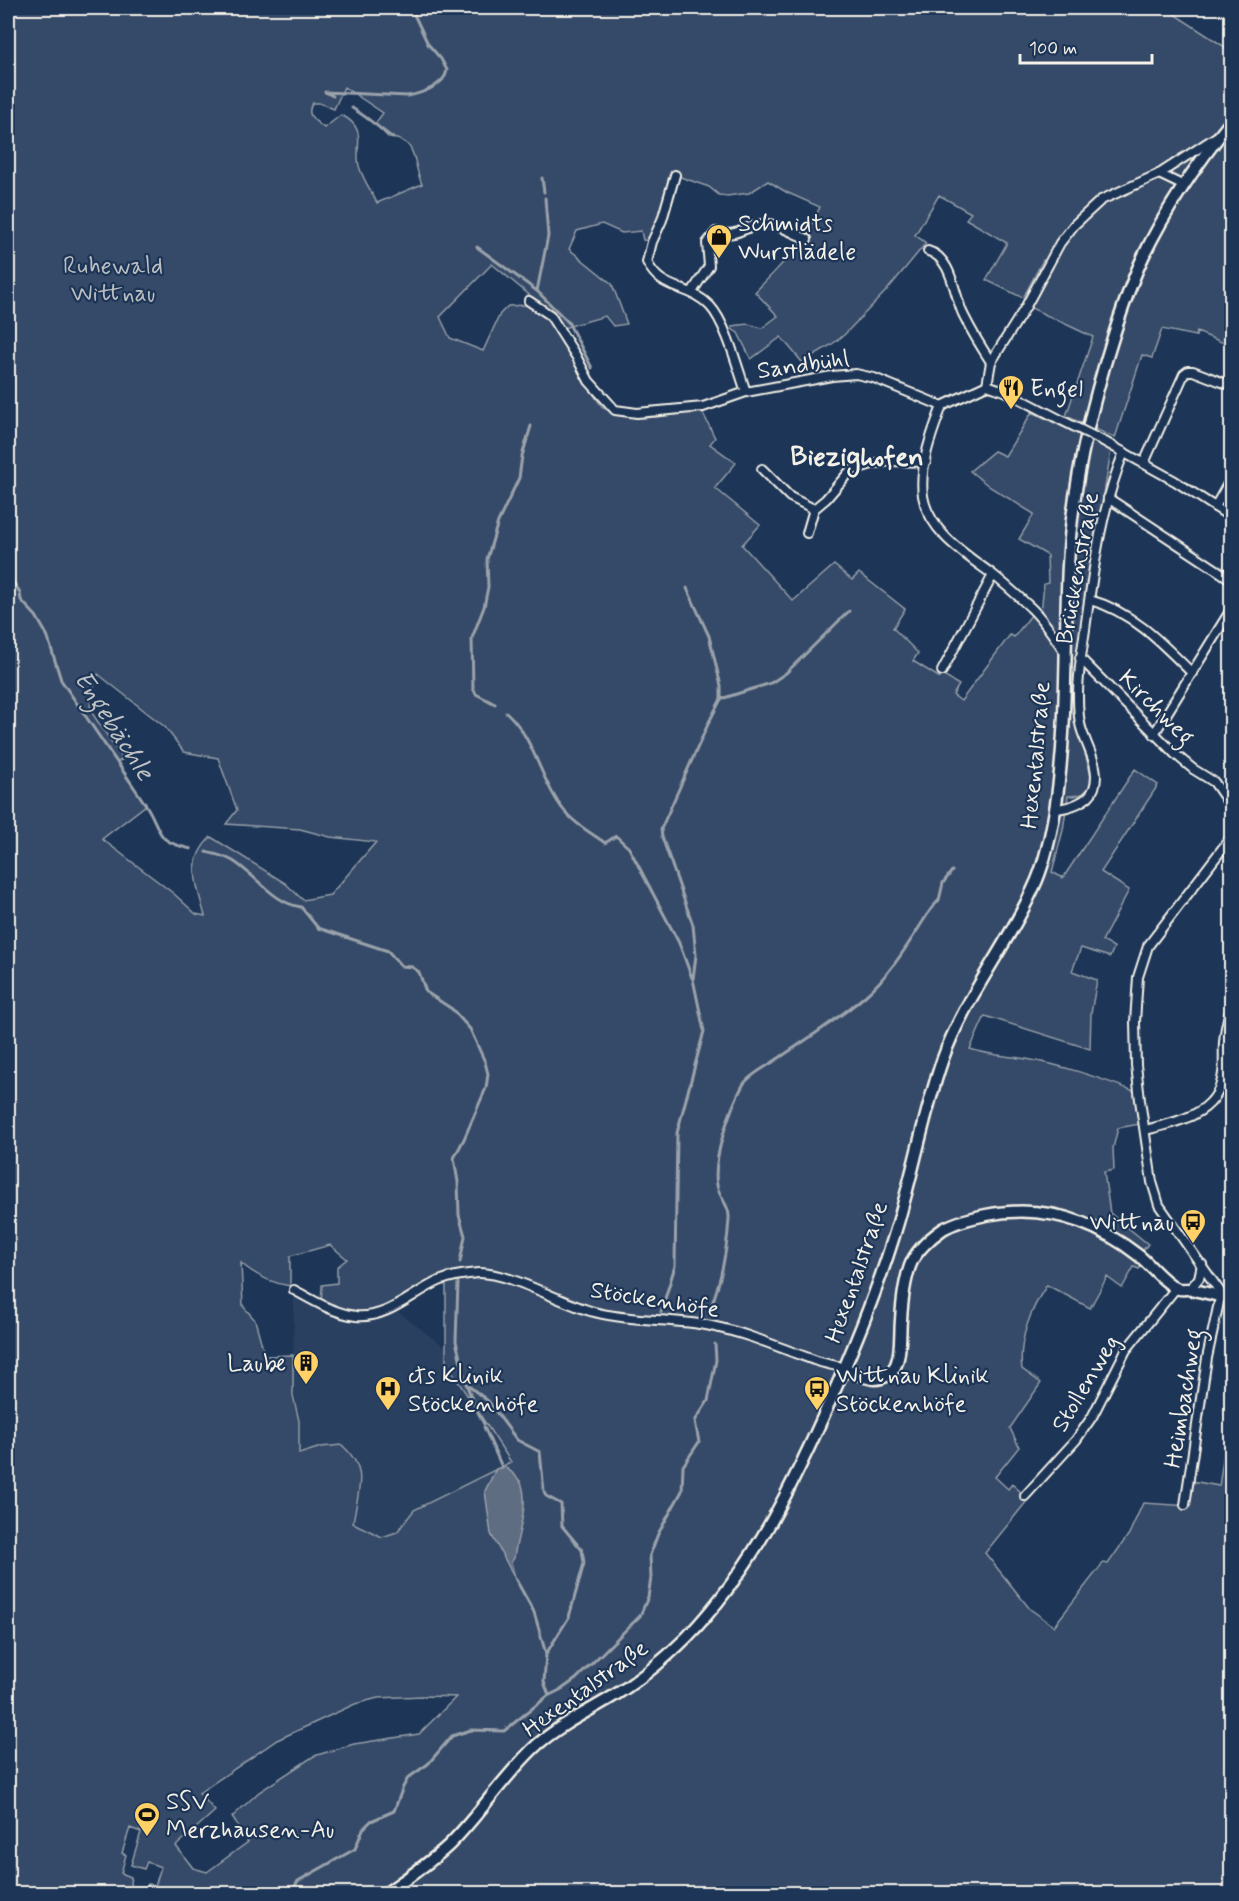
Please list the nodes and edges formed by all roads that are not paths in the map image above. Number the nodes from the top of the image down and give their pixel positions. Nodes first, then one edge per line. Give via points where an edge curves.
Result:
1 (1232, 120) edge
2 (1220, 134) junction
3 (1159, 174) junction
4 (675, 175) dead end
5 (1184, 186) junction
6 (807, 239) dead end
7 (928, 251) dead end
8 (692, 292) junction
9 (529, 301) dead end
10 (991, 362) junction
11 (987, 385) junction
12 (1232, 386) edge
13 (746, 392) junction
14 (942, 406) junction
15 (1124, 452) junction
16 (926, 462) junction
17 (1144, 463) junction
18 (762, 469) dead end
19 (1232, 477) edge
20 (1108, 498) junction
21 (1215, 507) junction
22 (814, 509) junction
23 (1232, 518) edge
24 (807, 533) dead end
25 (993, 575) junction
26 (1232, 580) edge
27 (1090, 600) junction
28 (1232, 608) edge
29 (1064, 651) junction
30 (1080, 658) junction
31 (942, 671) dead end
32 (1192, 673) junction
33 (1154, 734) junction
34 (1055, 808) junction
35 (1232, 808) edge
36 (1232, 836) edge
37 (1232, 1005) edge
38 (1145, 1130) junction
39 (1202, 1264) junction
40 (1176, 1288) junction
41 (1190, 1289) junction
42 (294, 1290) dead end
43 (1226, 1298) edge
44 (845, 1368) junction
45 (1025, 1496) dead end
46 (1185, 1505) dead end
47 (385, 1893) edge

1 - 2 main road, Hexentalstraße
2 - 3 street, Hexentalstraße
2 - 5 main road, Hexentalstraße
3 - 5 street
3 - 10 street, Hexentalstraße via 1101,200 1074,225
4 - 8 street, Sandbühl via 647,262 658,279
5 - 29 main road, Hexentalstraße via 1144,254 1130,287 1082,446 1068,560
6 - 8 street via 762,224 732,235 716,232 707,243 709,266
7 - 10 street via 949,272 962,313
8 - 13 street, Sandbühl via 712,307 720,319
9 - 13 street via 550,315 589,381 615,410 637,413 703,407
10 - 11 street, Hexentalstraße
11 - 14 street
11 - 15 street, bridge
12 - 17 street via 1192,370 1184,374
13 - 14 street, Sandbühl via 856,374
14 - 16 street, Hexentalstraße
15 - 17 street
15 - 20 street, Brückenstraße
16 - 22 street via 890,461 850,471
16 - 25 street, Hexentalstraße via 923,495 933,522
17 - 21 street
18 - 22 street via 790,497
19 - 21 street
20 - 26 street
20 - 27 street, Brückenstraße
21 - 23 street
22 - 24 street
25 - 29 street, Hexentalstraße via 1043,621
25 - 31 street
27 - 30 street, Brückenstraße
27 - 32 street via 1107,604 1160,639
28 - 32 street
29 - 34 main road, Hexentalstraße
30 - 33 street, Kirchweg
30 - 34 street, Brückenstraße via 1081,730 1096,778 1093,791 1084,800
32 - 33 street
33 - 35 street, Kirchweg via 1214,782
34 - 44 main road, Hexentalstraße via 1038,876 968,1003 942,1061 893,1240
36 - 38 street via 1148,946 1138,977 1136,1065
37 - 38 street via 1224,1041 1222,1082 1215,1095 1205,1107 1180,1122
38 - 39 street via 1159,1205
39 - 41 street via 1199,1278
39 - 43 street
40 - 41 main road
40 - 44 main road via 1140,1256 1086,1223 1041,1212 1007,1211 982,1216 941,1231 915,1257 905,1288 900,1351 890,1374 873,1379
40 - 45 street, Stollenweg via 1126,1350 1087,1425
41 - 43 main road
42 - 44 street, Stöckenhöfe via 340,1313 357,1316 392,1307 458,1275 499,1275 596,1312 718,1327
43 - 46 street, Heimbachweg via 1207,1358
44 - 47 main road, Hexentalstraße via 784,1497 739,1574 717,1603 647,1673 561,1726 535,1747 453,1841

